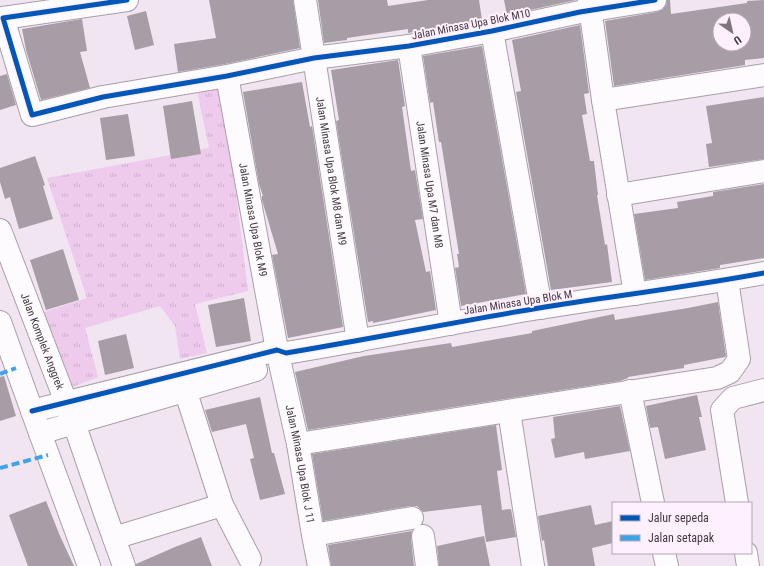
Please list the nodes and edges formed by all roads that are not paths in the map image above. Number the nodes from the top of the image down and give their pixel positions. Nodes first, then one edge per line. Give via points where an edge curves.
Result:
1 (127, 0) edge
2 (305, 0) edge
3 (655, 0) edge
4 (590, 5) edge
5 (492, 31) junction
6 (409, 46) junction
7 (314, 58) junction
8 (227, 76) junction
9 (764, 76) edge
10 (603, 100) junction
11 (764, 171) edge
12 (618, 195) junction
13 (0, 230) edge
14 (764, 273) edge
15 (727, 280) junction
16 (635, 294) junction
17 (540, 308) junction
18 (0, 322) edge
19 (451, 324) junction
20 (358, 341) junction
21 (281, 355) junction
22 (8, 371) edge
23 (182, 382) junction
24 (764, 390) edge
25 (630, 391) junction
26 (66, 402) junction
27 (32, 411) junction
28 (509, 411) junction
29 (74, 422) junction
30 (40, 433) junction
31 (298, 444) junction
32 (653, 502) edge
33 (737, 502) edge
34 (222, 505) junction
35 (412, 518) dead end
36 (313, 535) junction
37 (423, 536) dead end
38 (114, 538) junction
39 (664, 554) edge
40 (746, 554) edge
41 (250, 559) dead end
42 (89, 566) edge
43 (124, 566) edge
44 (319, 566) edge
45 (428, 566) edge
46 (533, 566) edge
47 (667, 566) edge
48 (748, 566) edge

1 - 8 street, Jalan Minasa Upa Blok M10 via 4,18 32,115 103,97
2 - 7 street, Jalan Minasa Upa Blok M8 dan M9
3 - 4 street, Jalan Minasa Upa Blok M10
4 - 5 street, Jalan Minasa Upa Blok M10
4 - 10 street
5 - 6 street, Jalan Minasa Upa Blok M10
5 - 17 street
6 - 7 street, Jalan Minasa Upa Blok M10
6 - 19 street, Jalan Minasa Upa M7 dan M8
7 - 8 street, Jalan Minasa Upa Blok M10
7 - 20 street, Jalan Minasa Upa Blok M8 dan M9
8 - 21 street, Jalan Minasa Upa Blok M9
9 - 10 street
10 - 12 street
11 - 12 street
12 - 16 street
13 - 26 street, Jalan Komplek Anggrek
14 - 15 street, Jalan Minasa Upa Blok M
15 - 16 street, Jalan Minasa Upa Blok M
15 - 25 street via 739,359 730,372 716,378
16 - 17 street, Jalan Minasa Upa Blok M
17 - 19 street, Jalan Minasa Upa Blok M
18 - 22 street
19 - 20 street, Jalan Minasa Upa Blok M
20 - 21 street, Jalan Minasa Upa Blok M
21 - 23 street, Jalan Minasa Upa Blok M
21 - 31 street, Jalan Minasa Upa Blok J 11
22 - 27 street
23 - 26 street
23 - 29 street
23 - 34 street
24 - 33 street via 733,398 722,410
25 - 28 street
25 - 32 street
26 - 27 street
26 - 29 street, Jalan Komplek Anggrek
27 - 30 street
28 - 31 street
28 - 46 street
29 - 30 street
29 - 38 street, Jalan Komplek Anggrek
30 - 42 street
31 - 36 street, Jalan Minasa Upa Blok J 11
34 - 38 street
34 - 41 street
35 - 36 street
36 - 44 street, Jalan Minasa Upa Blok J 11
37 - 45 street
38 - 43 street, Jalan Komplek Anggrek
39 - 47 street
40 - 48 street

